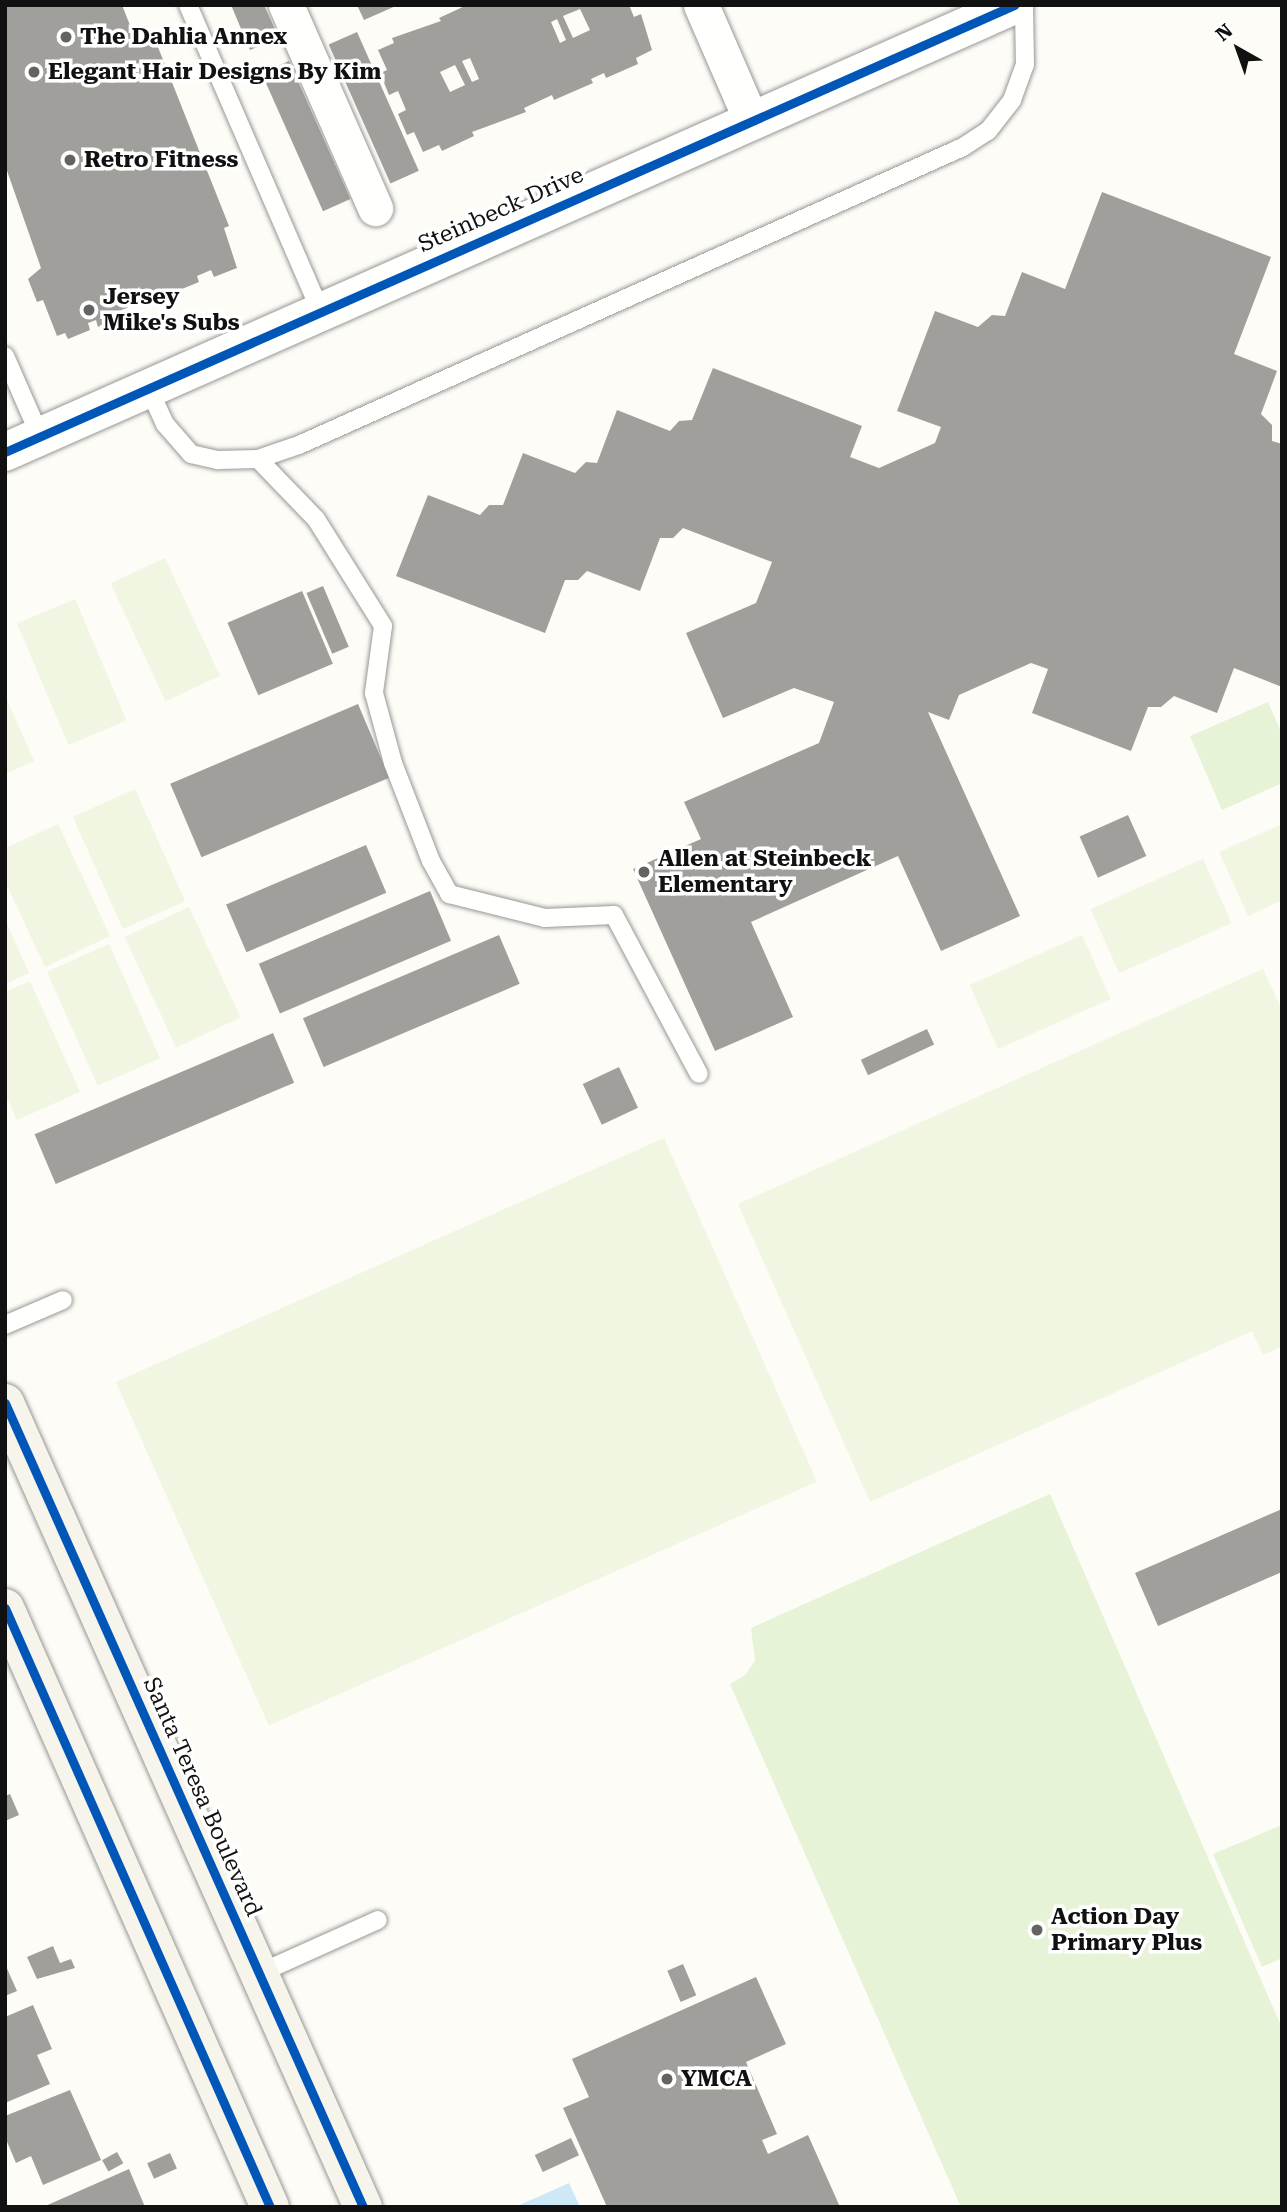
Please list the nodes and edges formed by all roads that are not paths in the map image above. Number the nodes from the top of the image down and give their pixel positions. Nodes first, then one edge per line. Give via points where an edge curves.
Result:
1 (188, 5) edge
2 (286, 5) edge
3 (701, 5) edge
4 (1014, 5) edge
5 (1024, 5) edge
6 (751, 120) junction
7 (376, 208) dead end
8 (321, 312) junction
9 (5, 356) edge
10 (148, 387) junction
11 (40, 436) junction
12 (5, 452) edge
13 (258, 459) junction
14 (699, 1074) dead end
15 (63, 1300) dead end
16 (5, 1325) edge
17 (5, 1403) edge
18 (5, 1608) edge
19 (378, 1920) dead end
20 (260, 1973) junction
21 (270, 2207) edge
22 (363, 2207) edge

1 - 8 lane
2 - 7 street
3 - 6 street
4 - 6 street, Steinbeck Drive
5 - 13 lane via 1025,65 1012,100 988,131 963,147 299,445
6 - 8 street, Steinbeck Drive
8 - 10 street, Steinbeck Drive
9 - 11 lane
10 - 11 street, Steinbeck Drive
10 - 13 lane via 165,424 191,454 218,460
11 - 12 street, Steinbeck Drive
13 - 14 lane via 316,519 383,626 374,693 393,763 449,894 545,918 614,915
15 - 16 lane
17 - 20 main road, Santa Teresa Boulevard
18 - 21 main road
19 - 20 lane
20 - 22 main road, Santa Teresa Boulevard

